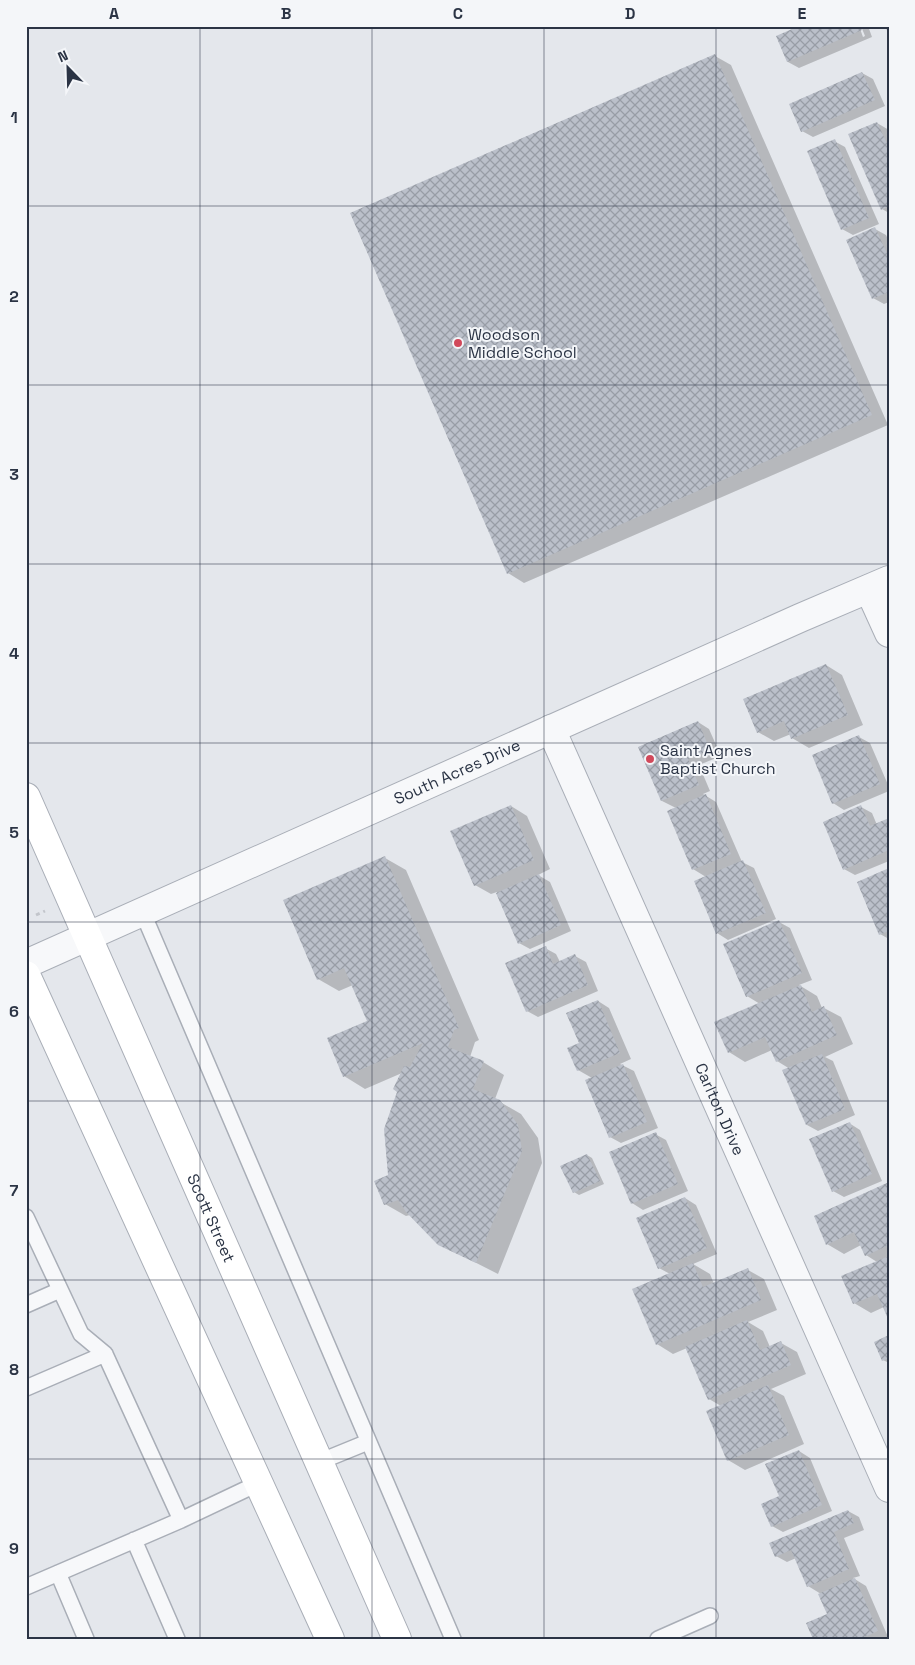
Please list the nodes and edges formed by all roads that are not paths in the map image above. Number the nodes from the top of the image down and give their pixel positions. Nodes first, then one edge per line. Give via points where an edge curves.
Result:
1 (879, 585) edge
2 (889, 633) edge
3 (551, 729) junction
4 (26, 797) edge
5 (142, 911) junction
6 (88, 936) junction
7 (26, 964) edge
8 (26, 975) edge
9 (26, 1217) edge
10 (60, 1290) junction
11 (26, 1305) edge
12 (104, 1354) junction
13 (26, 1388) edge
14 (368, 1442) junction
15 (319, 1462) junction
16 (259, 1483) junction
17 (889, 1488) edge
18 (181, 1520) junction
19 (134, 1540) junction
20 (58, 1573) junction
21 (26, 1587) edge
22 (710, 1616) dead end
23 (86, 1639) edge
24 (177, 1639) edge
25 (330, 1639) edge
26 (397, 1639) edge
27 (452, 1639) edge
28 (658, 1639) edge

1 - 2 street
1 - 3 street, South Acres Drive
3 - 5 street, South Acres Drive
3 - 17 street, Carlton Drive
4 - 6 main road, Scott Street
5 - 6 street, South Acres Drive
5 - 14 lane
6 - 7 street, South Acres Drive
6 - 15 main road, Scott Street
8 - 16 main road
9 - 10 lane
10 - 11 lane
10 - 12 lane via 81,1334
12 - 13 lane
12 - 18 lane
14 - 15 lane
14 - 27 lane
15 - 26 main road, Scott Street
16 - 18 lane
16 - 25 main road
18 - 19 lane
19 - 20 lane
19 - 24 lane
20 - 21 lane
20 - 23 lane
22 - 28 lane

